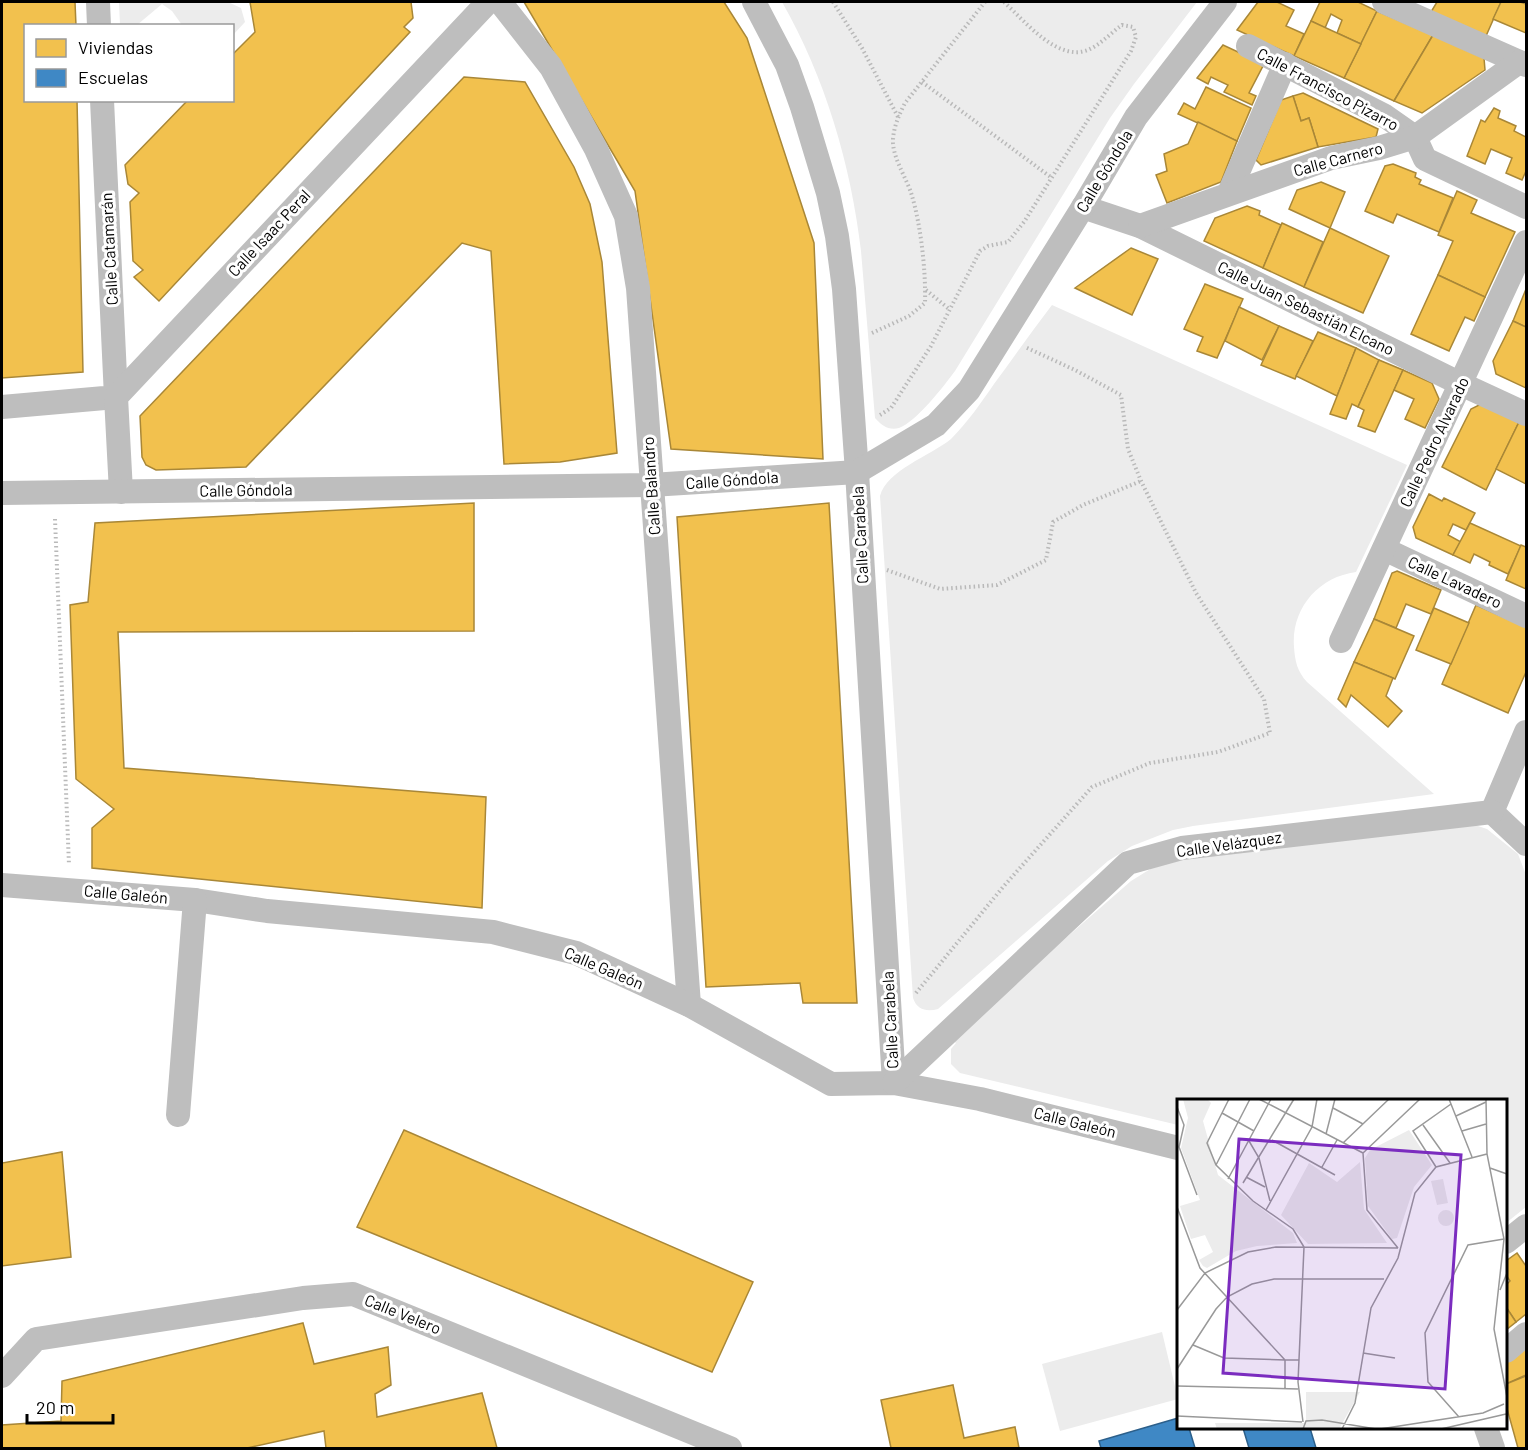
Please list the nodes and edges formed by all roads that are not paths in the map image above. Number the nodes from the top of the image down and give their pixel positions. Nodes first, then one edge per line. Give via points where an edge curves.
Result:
1 (98, 2) edge
2 (488, 2) edge
3 (500, 2) edge
4 (754, 2) edge
5 (1225, 2) edge
6 (1384, 2) edge
7 (99, 24) edge
8 (1248, 46) dead end
9 (1285, 64) junction
10 (1523, 64) edge
11 (102, 102) edge
12 (1415, 137) junction
13 (1229, 193) junction
14 (1083, 207) junction
15 (1527, 207) edge
16 (1140, 226) junction
17 (1527, 242) edge
18 (1461, 384) junction
19 (116, 397) junction
20 (2, 407) edge
21 (1527, 414) edge
22 (857, 472) junction
23 (651, 485) junction
24 (2, 492) edge
25 (121, 492) junction
26 (1384, 549) junction
27 (1527, 616) edge
28 (1341, 641) dead end
29 (1527, 732) edge
30 (1492, 812) junction
31 (1527, 844) edge
32 (2, 885) edge
33 (195, 900) junction
34 (689, 1005) junction
35 (894, 1083) junction
36 (178, 1115) dead end
37 (1177, 1148) edge
38 (1527, 1226) edge
39 (1507, 1241) edge
40 (1527, 1334) edge
41 (1507, 1350) edge
42 (2, 1376) edge
43 (1486, 1429) edge
44 (730, 1449) edge
45 (1493, 1449) edge

1 - 7 street
2 - 19 street, Calle Isaac Peral
3 - 23 street, Calle Balandro via 551,67 596,149 626,216 638,288
4 - 22 street, Calle Carabela via 786,65 828,193 843,278
5 - 14 street, Calle Góndola via 1136,117
6 - 10 street
8 - 9 street, Calle Francisco Pizarro
9 - 12 street, Calle Francisco Pizarro via 1385,116
9 - 13 street
10 - 12 street, Calle Carnero
11 - 19 street, Calle Catamarán
12 - 13 street, Calle Carnero via 1331,158
12 - 15 street, Calle Francisco Pizarro via 1425,159
13 - 16 street, Calle Carnero
14 - 16 street, Calle Juan Sebastián Elcano
14 - 22 street, Calle Góndola via 969,390 936,425
16 - 18 street, Calle Juan Sebastián Elcano
17 - 18 street, Calle Pedro Alvarado
18 - 21 street, Calle Juan Sebastián Elcano
18 - 26 street, Calle Pedro Alvarado
19 - 20 street
19 - 25 street
22 - 23 street, Calle Góndola
22 - 35 street, Calle Carabela
23 - 25 street, Calle Góndola
23 - 34 street, Calle Balandro
24 - 25 street, Calle Góndola
26 - 27 street, Calle Lavadero
26 - 28 street, Calle Pedro Alvarado
29 - 30 street
30 - 31 street
30 - 35 street, Calle Velázquez via 1182,848 1128,863
32 - 33 street, Calle Galeón
33 - 34 street, Calle Galeón via 267,911 493,932 576,953
33 - 36 street
34 - 35 street, Calle Galeón via 831,1084
35 - 37 street, Calle Galeón via 980,1099
38 - 39 street
40 - 41 street
42 - 44 street, Calle Velero via 36,1339 303,1298 353,1294
43 - 45 street

